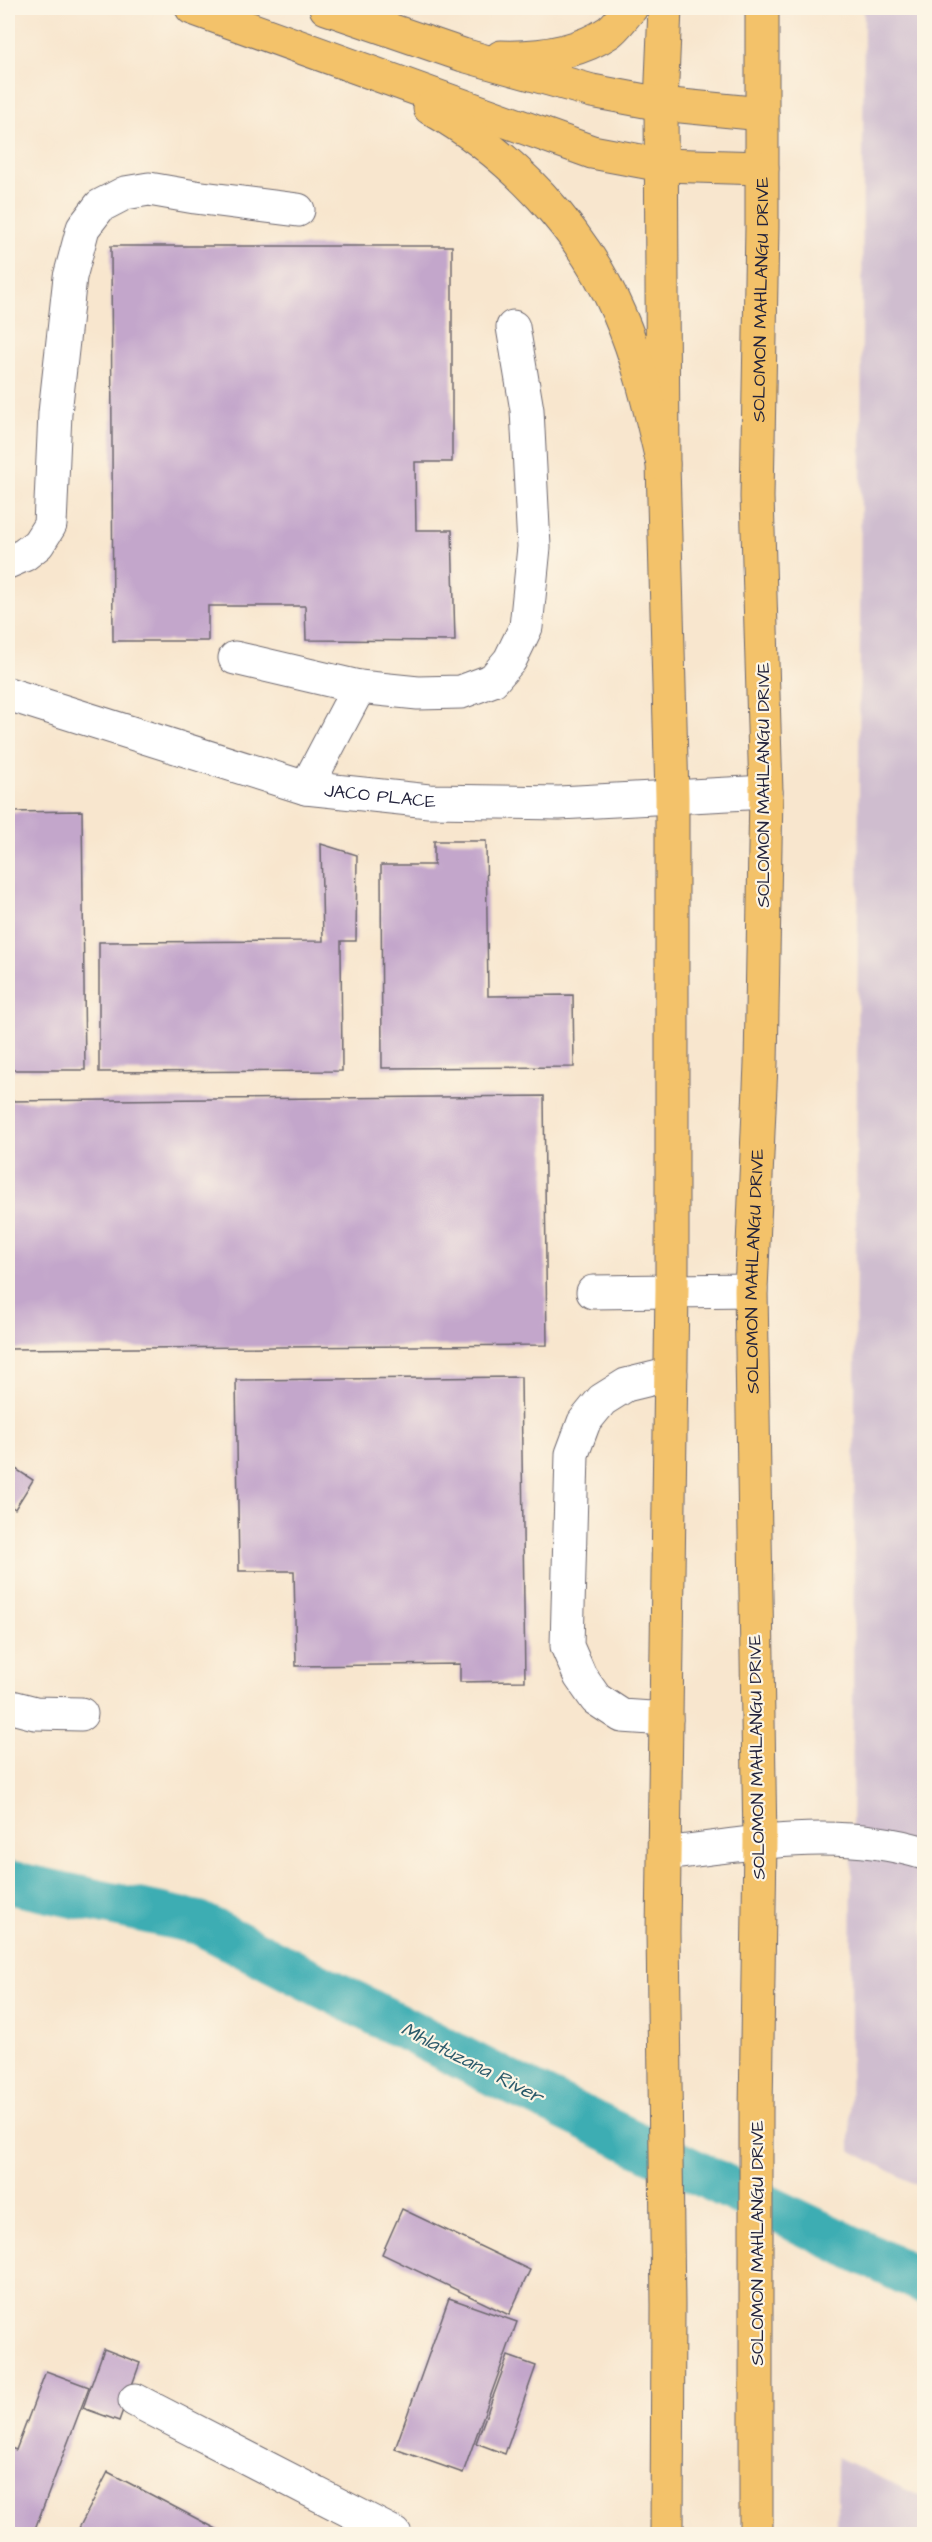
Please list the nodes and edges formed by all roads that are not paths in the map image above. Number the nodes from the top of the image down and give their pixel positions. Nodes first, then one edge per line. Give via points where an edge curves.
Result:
1 (192, 8) edge
2 (326, 8) edge
3 (631, 8) edge
4 (665, 8) edge
5 (762, 8) edge
6 (463, 55) junction
7 (361, 69) junction
8 (662, 104) junction
9 (762, 114) junction
10 (662, 165) junction
11 (762, 168) junction
12 (298, 210) dead end
13 (513, 327) dead end
14 (663, 464) junction
15 (8, 562) edge
16 (235, 658) dead end
17 (358, 687) junction
18 (8, 694) edge
19 (306, 788) junction
20 (766, 792) junction
21 (672, 797) junction
22 (672, 1289) junction
23 (751, 1290) junction
24 (593, 1292) dead end
25 (671, 1374) junction
26 (8, 1706) edge
27 (81, 1714) dead end
28 (666, 1719) junction
29 (759, 1842) junction
30 (914, 1850) edge
31 (665, 1854) junction
32 (924, 1878) edge
33 (135, 2400) dead end
34 (395, 2535) edge
35 (667, 2535) edge
36 (756, 2535) edge

1 - 7 main road
2 - 6 main road
3 - 6 main road via 610,31 571,50 527,57
4 - 8 main road
5 - 9 main road, SOLOMON MAHLANGU DRIVE
6 - 8 main road via 592,91
7 - 10 main road via 592,152
7 - 14 main road via 448,118 501,157 555,211 619,314 644,385
8 - 9 main road
8 - 10 main road
9 - 11 main road, SOLOMON MAHLANGU DRIVE
10 - 11 main road
10 - 14 main road
11 - 20 main road, SOLOMON MAHLANGU DRIVE via 757,497
12 - 15 lane via 149,189 125,193 100,206 83,228 70,277 55,413 50,525 38,544
13 - 17 lane via 527,410 534,535 526,627 510,660 493,680 461,693
14 - 21 main road
16 - 17 lane
17 - 19 lane
18 - 19 lane, JACO PLACE
19 - 21 lane, JACO PLACE via 429,801 559,802
20 - 21 lane, JACO PLACE
20 - 23 main road, SOLOMON MAHLANGU DRIVE via 761,1064
21 - 22 main road
22 - 23 lane
22 - 24 lane
22 - 25 main road
23 - 29 main road, SOLOMON MAHLANGU DRIVE
25 - 28 main road
25 - 28 lane via 626,1386 602,1400 584,1422 572,1454 567,1646 596,1699 622,1716
26 - 27 lane via 35,1713
28 - 31 main road
29 - 30 lane via 826,1839
29 - 31 lane
29 - 36 main road, SOLOMON MAHLANGU DRIVE
30 - 32 lane
31 - 35 main road
33 - 34 lane

